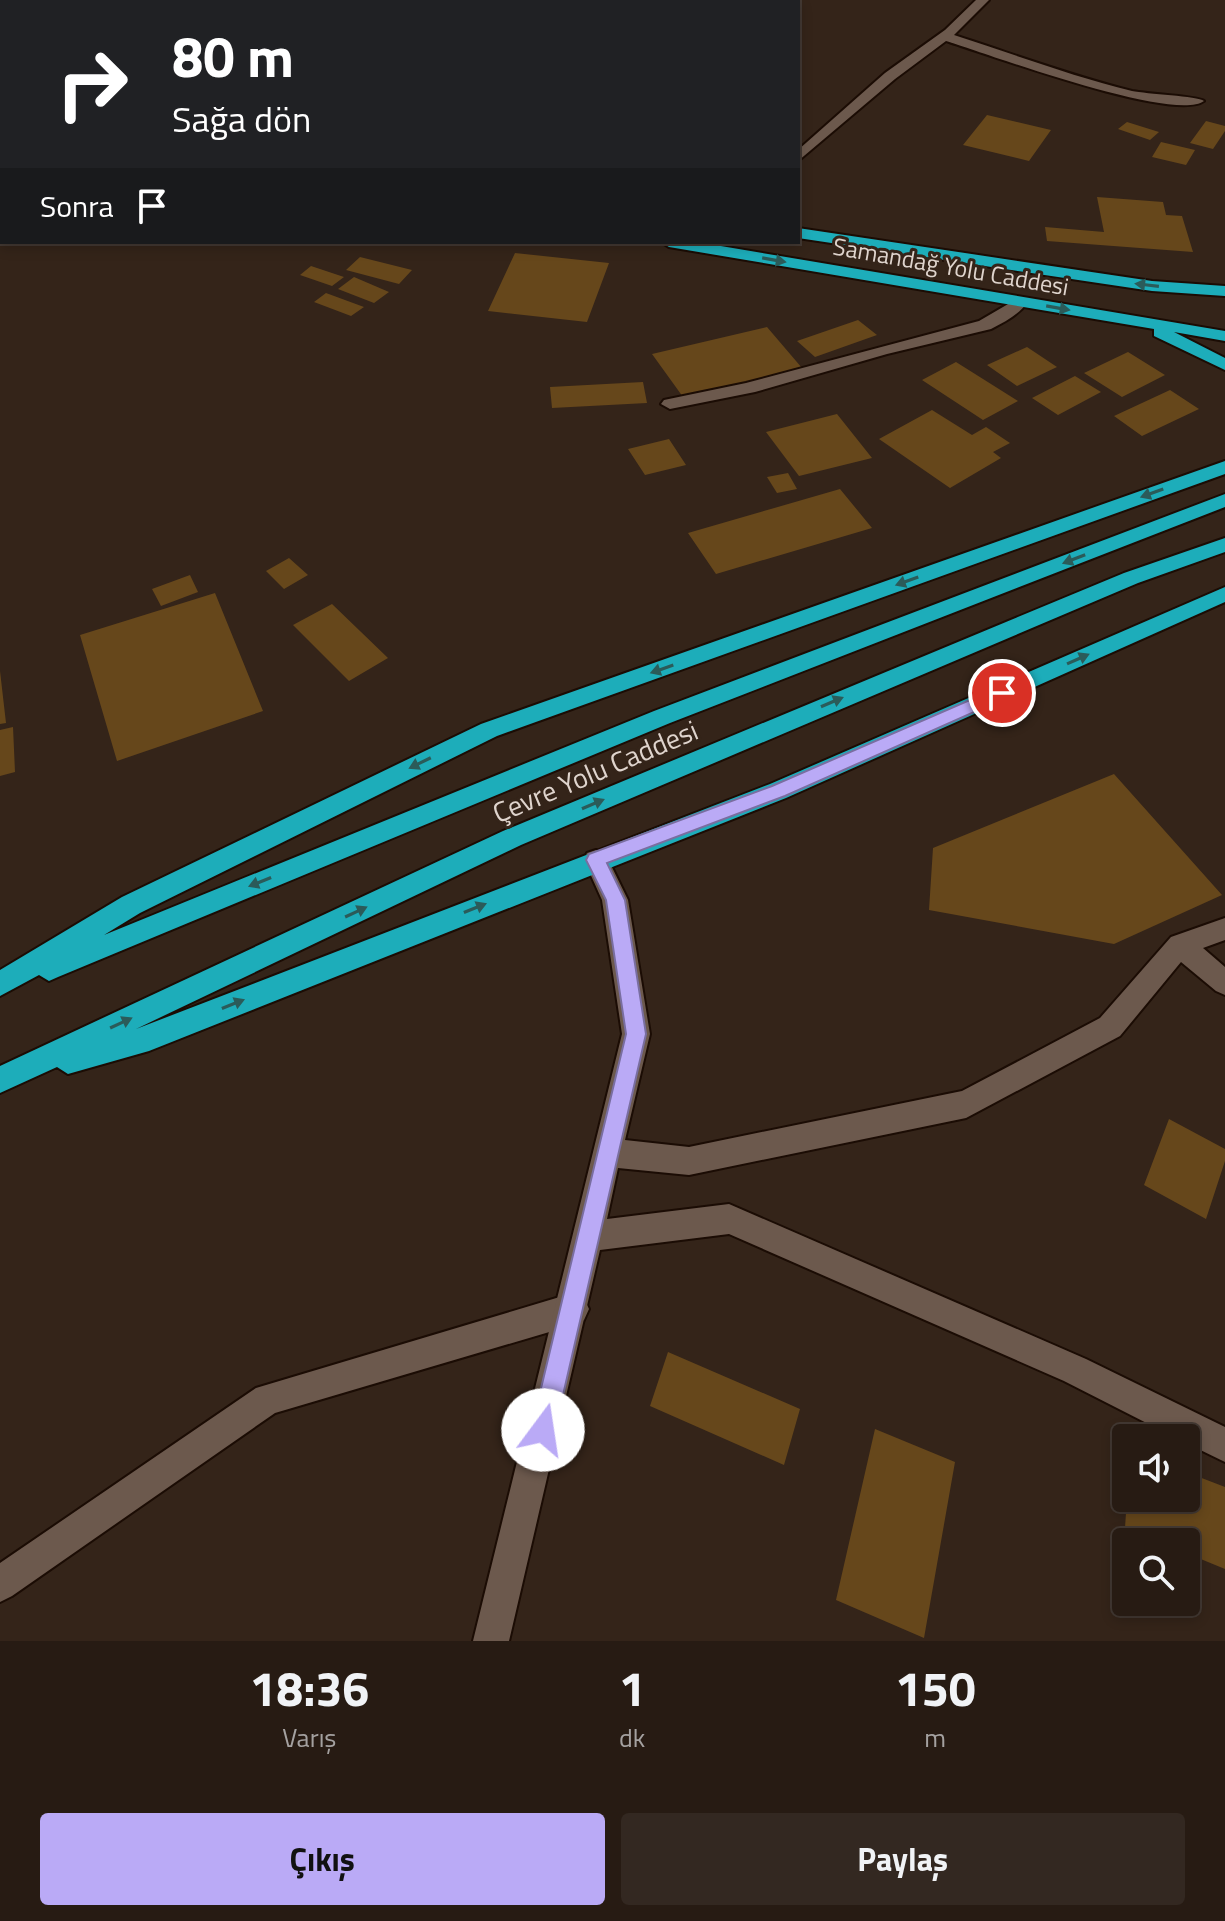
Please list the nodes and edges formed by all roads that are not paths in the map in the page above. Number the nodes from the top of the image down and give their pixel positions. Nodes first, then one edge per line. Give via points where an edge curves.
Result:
1 (983, 0) edge
2 (944, 36) junction
3 (1197, 101) dead end
4 (800, 155) edge
5 (800, 233) edge
6 (681, 244) edge
7 (1225, 291) edge
8 (1020, 302) junction
9 (1140, 322) junction
10 (1225, 336) edge
11 (1225, 365) edge
12 (670, 404) dead end
13 (1225, 467) edge
14 (1225, 500) edge
15 (1225, 545) edge
16 (1225, 594) edge
17 (596, 860) junction
18 (1225, 929) edge
19 (1180, 945) junction
20 (1225, 983) edge
21 (0, 987) edge
22 (0, 1080) edge
23 (608, 1153) junction
24 (590, 1236) junction
25 (573, 1309) junction
26 (1225, 1445) edge
27 (0, 1584) edge
28 (491, 1641) edge

1 - 2 street
2 - 3 street via 1131,95
2 - 4 street
7 -> 5 highway, Samandağ Yolu Caddesi via 1152,286
6 -> 8 highway, Samandağ Yolu Caddesi
8 -> 9 highway, Samandağ Yolu Caddesi
8 - 12 street via 985,325
9 - 10 highway, Samandağ Yolu Caddesi
9 - 11 highway
13 -> 21 highway via 489,730 131,905
14 -> 21 highway, Çevre Yolu Caddesi via 662,717
22 -> 15 highway, Çevre Yolu Caddesi via 512,838 1117,584
17 -> 16 highway via 778,791
22 -> 17 highway via 149,1038
17 - 23 street via 615,900 636,1034
18 - 19 street
19 - 20 street
19 - 23 street via 1110,1027 966,1104 689,1161
23 - 24 street
24 - 25 street
24 - 26 street via 729,1219 1075,1370
25 - 27 street via 267,1399
25 - 28 street

